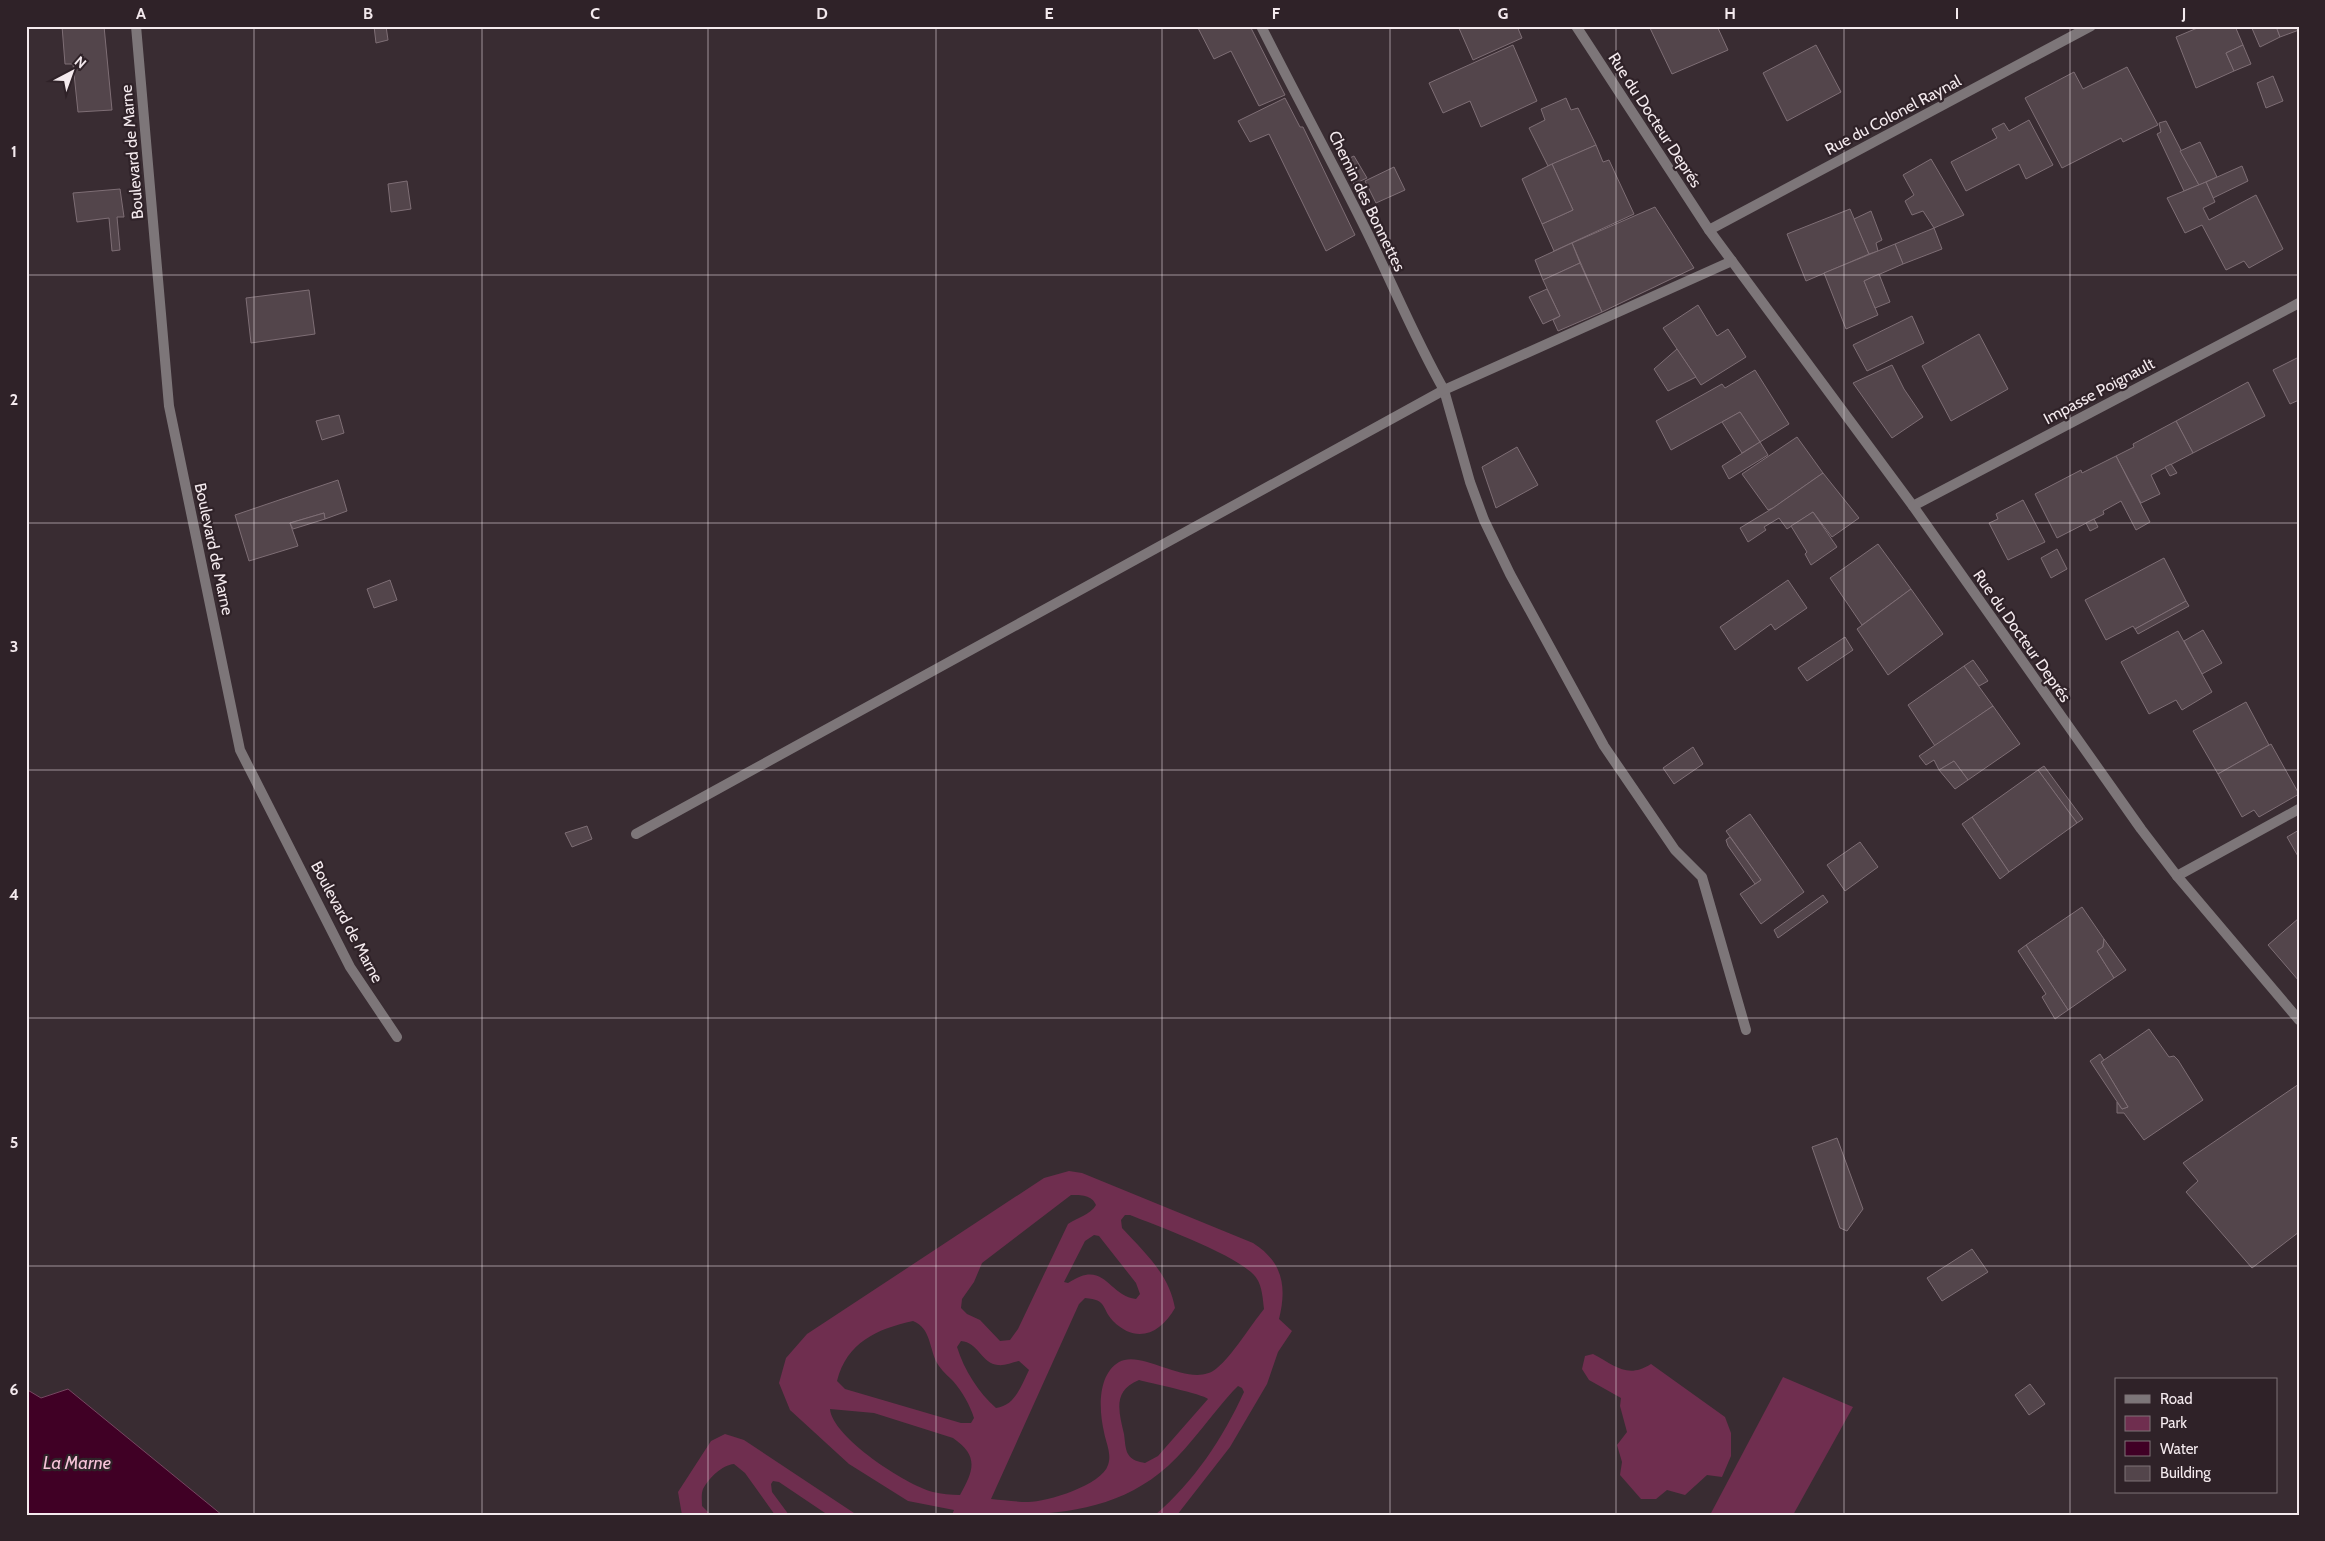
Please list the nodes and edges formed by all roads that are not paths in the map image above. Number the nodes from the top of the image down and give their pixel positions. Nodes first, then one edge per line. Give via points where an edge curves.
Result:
1 (136, 26) edge
2 (1262, 26) edge
3 (1576, 26) edge
4 (2091, 26) edge
5 (1710, 230) junction
6 (1732, 261) junction
7 (2299, 303) edge
8 (1444, 390) junction
9 (1913, 506) junction
10 (2299, 809) edge
11 (636, 834) dead end
12 (2177, 876) junction
13 (2299, 1020) edge
14 (1746, 1030) dead end
15 (397, 1037) dead end

1 - 15 street, Boulevard de Marne via 169,406 240,750 350,967
2 - 8 street, Chemin des Bonnettes
3 - 5 street, Rue du Docteur Deprés
4 - 5 street, Rue du Colonel Raynal
5 - 6 street, Rue du Docteur Deprés
6 - 8 street
6 - 9 street, Rue du Docteur Deprés
7 - 9 street, Impasse Poignault
8 - 11 street
8 - 14 street, Chemin des Bonnettes via 1470,482 1510,574 1604,746 1676,850 1702,877
9 - 12 street, Rue du Docteur Deprés
10 - 12 street
12 - 13 street, Rue du Docteur Deprés

